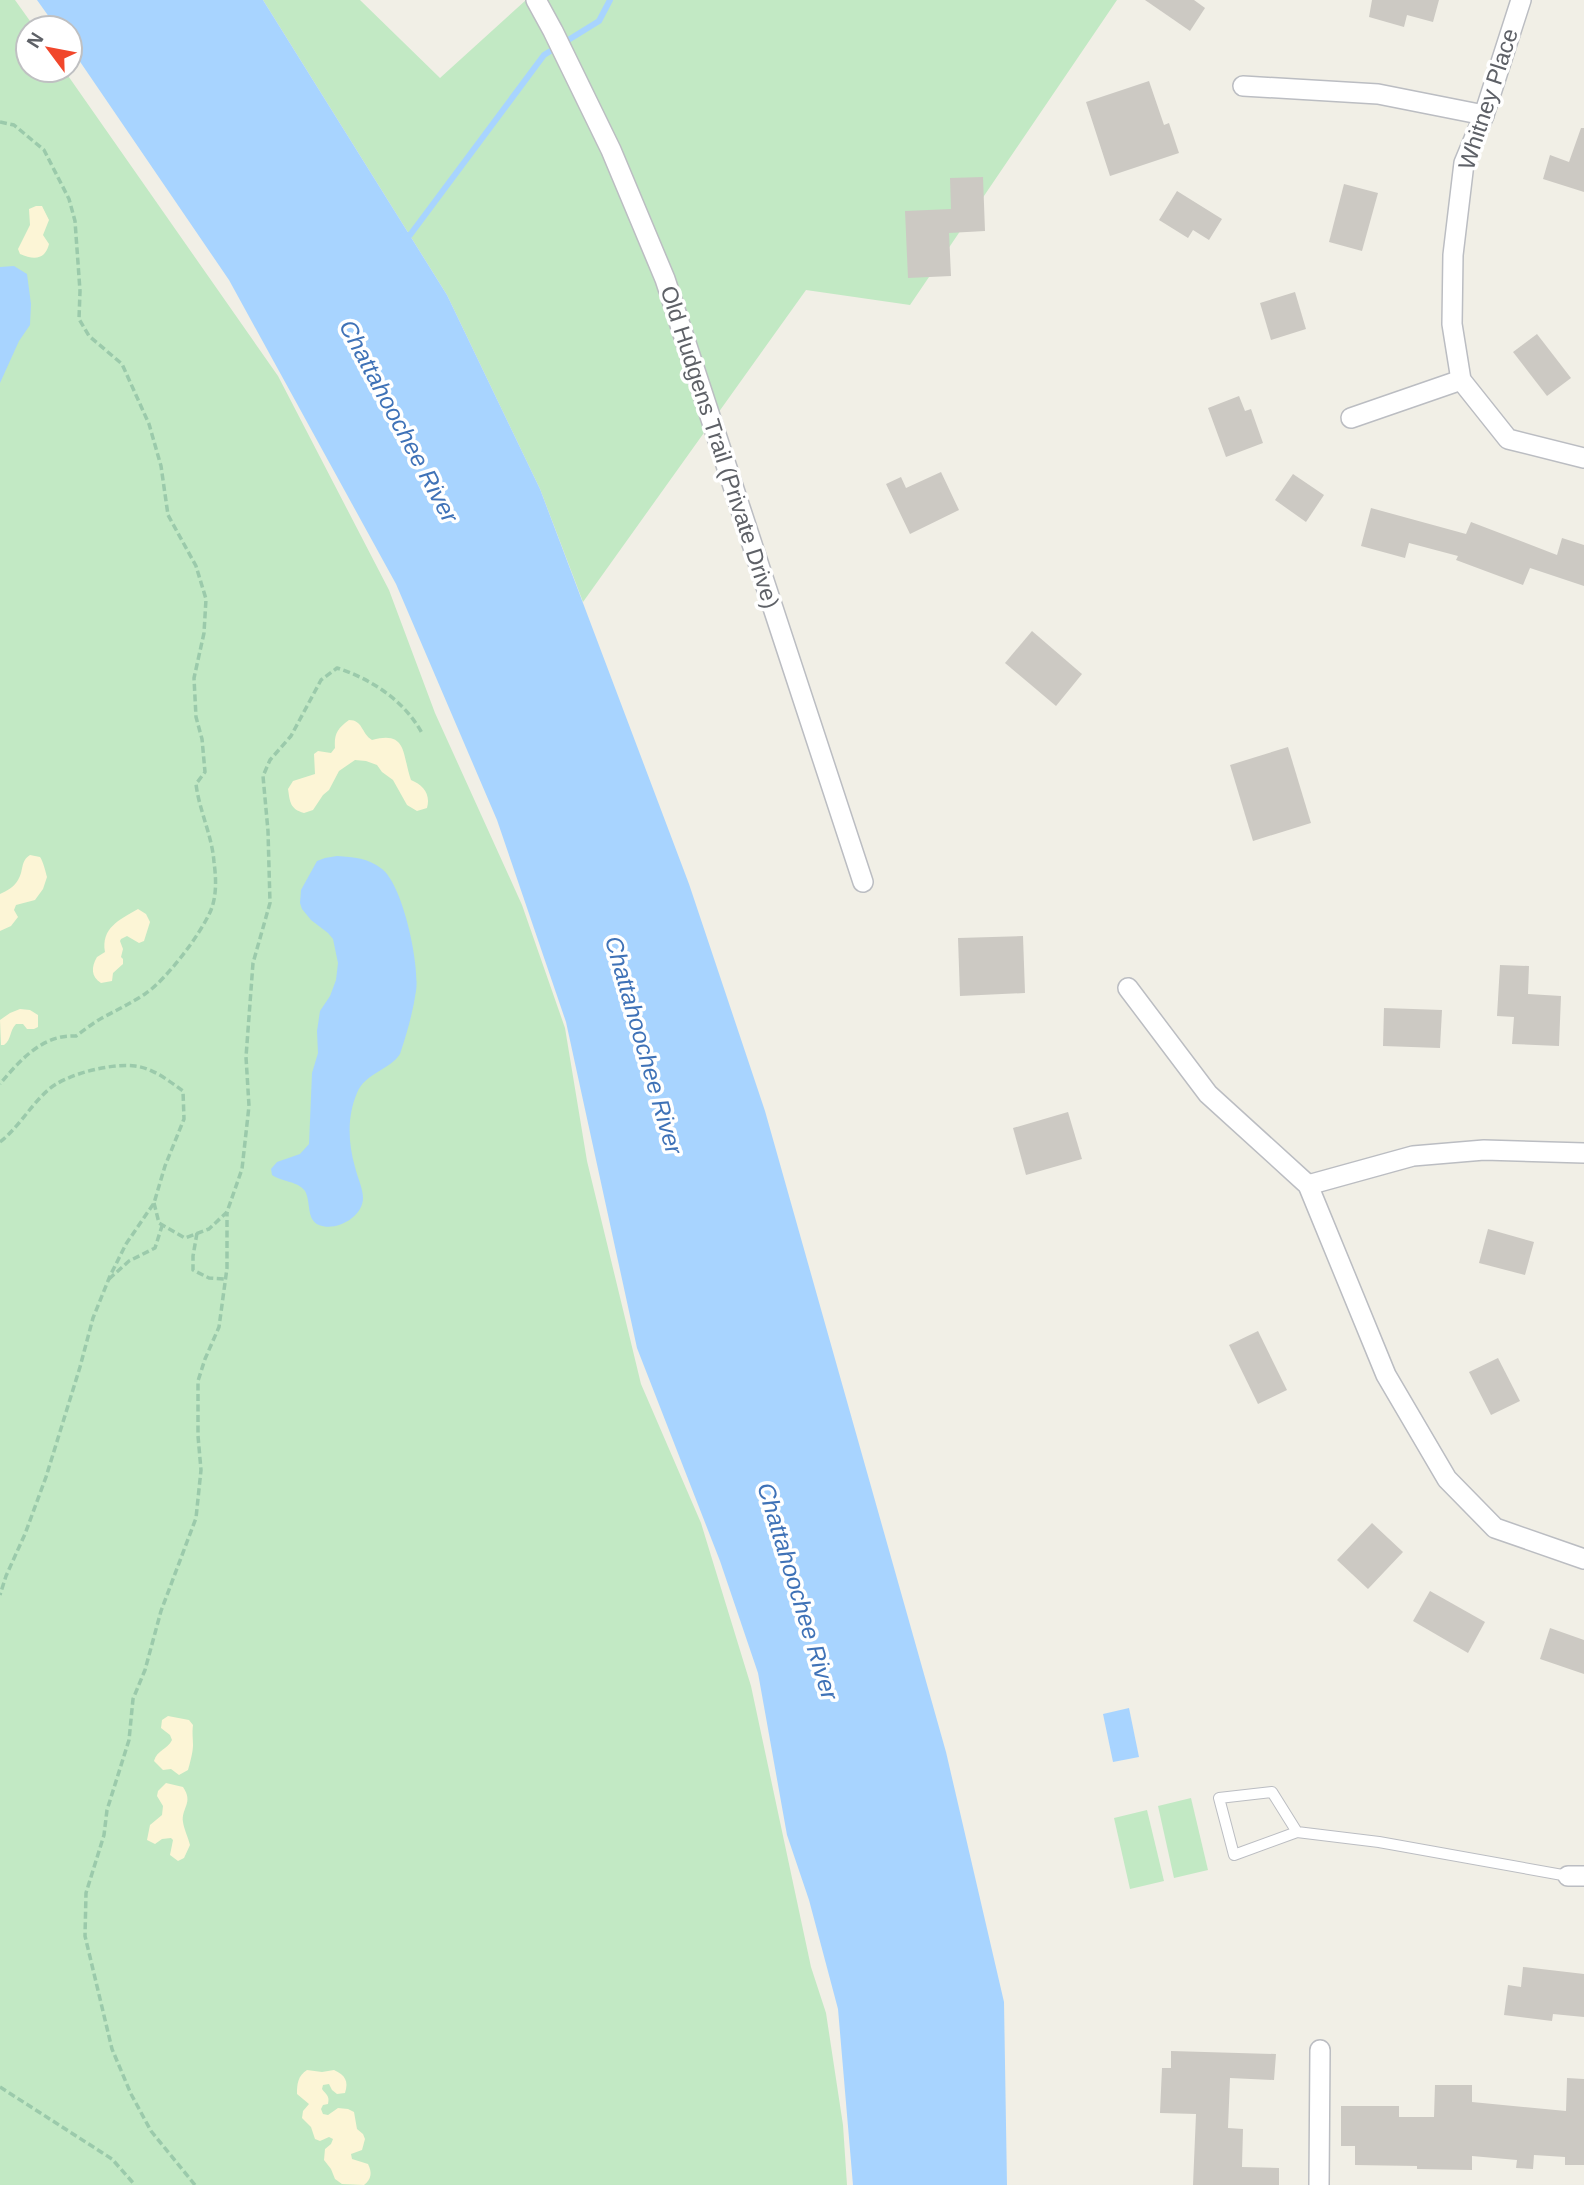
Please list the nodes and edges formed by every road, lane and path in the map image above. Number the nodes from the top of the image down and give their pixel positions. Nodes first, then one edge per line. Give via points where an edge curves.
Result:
1 (536, 0) edge
2 (1521, 0) edge
3 (1243, 86) dead end
4 (1484, 114) junction
5 (0, 122) edge
6 (1461, 380) junction
7 (1351, 418) dead end
8 (1584, 458) edge
9 (423, 735) dead end
10 (863, 882) dead end
11 (1128, 988) dead end
12 (0, 1084) edge
13 (0, 1142) edge
14 (1584, 1153) edge
15 (1307, 1185) junction
16 (154, 1203) junction
17 (227, 1212) junction
18 (163, 1225) junction
19 (197, 1233) junction
20 (225, 1279) junction
21 (108, 1281) junction
22 (1584, 1559) edge
23 (0, 1595) edge
24 (1297, 1832) junction
25 (1576, 1876) edge
26 (1320, 2050) dead end
27 (0, 2087) edge
28 (135, 2185) edge
29 (195, 2185) edge
30 (1319, 2185) edge

1 - 10 street, Old Hudgens Trail (Private Drive) via 611,150 665,279
2 - 4 street, Whitney Place
3 - 4 street via 1378,94
4 - 6 street, Whitney Place via 1464,163 1453,255 1452,324
5 - 12 path via 13,125 44,150 69,199 75,221 79,319 89,336 122,364 134,390 161,466 169,515 203,588 205,633 194,678 205,772 196,783 216,886 211,909 195,937 147,992 76,1036 61,1035 41,1044
6 - 7 street
6 - 8 street, Whitney Place via 1508,439
9 - 17 path via 414,718 390,695 355,673 337,668 321,680 263,776 270,903 253,963 246,1057 249,1106 242,1168
11 - 15 street via 1208,1094
13 - 16 path via 60,1081 113,1067 136,1066 160,1074 183,1091 184,1119
14 - 15 street via 1483,1150 1413,1156
15 - 22 street via 1386,1375 1447,1479 1495,1528
16 - 18 path
16 - 21 path
17 - 19 path via 209,1229
17 - 20 path
18 - 19 path via 185,1238
18 - 21 path via 155,1248 129,1261
19 - 20 path via 193,1270
20 - 29 path via 219,1327 198,1381 201,1470 195,1518 132,1699 129,1740 86,1894 85,1936 112,2049 151,2131
21 - 23 path via 46,1477
24 - 24 lane via 1234,1855 1219,1798 1272,1792
24 - 25 lane
26 - 30 street
27 - 28 path via 113,2159

